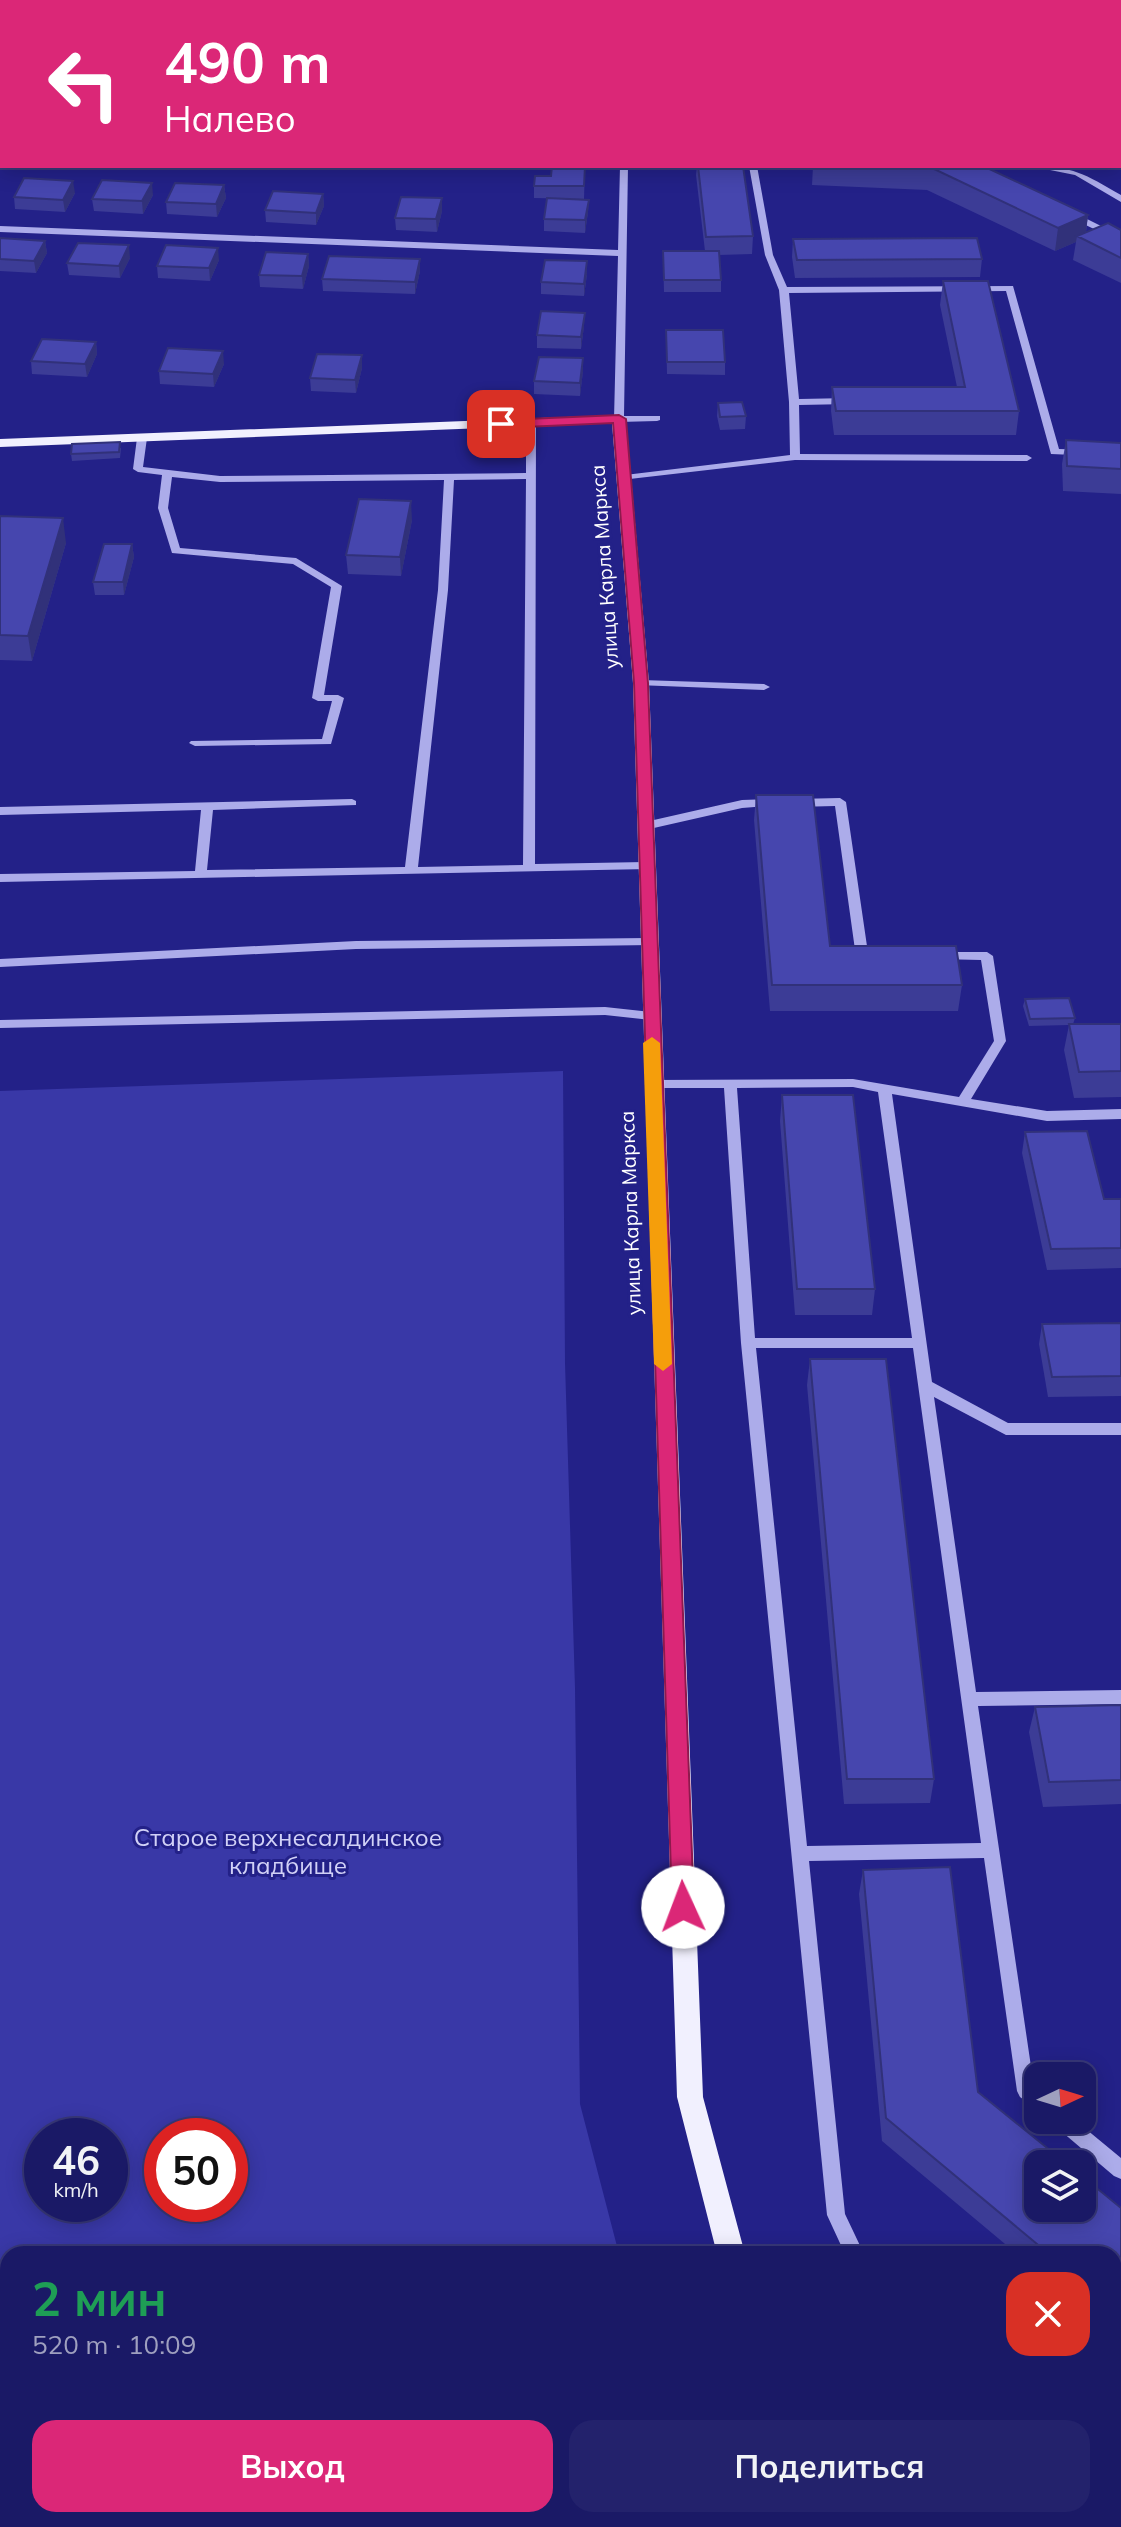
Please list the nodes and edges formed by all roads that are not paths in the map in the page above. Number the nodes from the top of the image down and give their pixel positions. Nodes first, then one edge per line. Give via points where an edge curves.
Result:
1 (624, 168) edge
2 (753, 168) edge
3 (1046, 168) edge
4 (1121, 199) edge
5 (1066, 213) edge
6 (0, 229) edge
7 (1121, 239) edge
8 (622, 253) junction
9 (784, 290) junction
10 (857, 401) edge
11 (794, 402) junction
12 (657, 418) dead end
13 (619, 419) junction
14 (531, 423) junction
15 (142, 438) junction
16 (0, 443) edge
17 (1121, 454) edge
18 (795, 457) junction
19 (1027, 458) dead end
20 (167, 473) junction
21 (531, 476) junction
22 (449, 477) junction
23 (625, 478) junction
24 (641, 683) junction
25 (764, 687) dead end
26 (195, 743) dead end
27 (352, 803) dead end
28 (207, 807) junction
29 (0, 811) edge
30 (645, 826) junction
31 (645, 866) junction
32 (529, 869) junction
33 (411, 871) junction
34 (201, 875) junction
35 (0, 878) edge
36 (648, 942) junction
37 (877, 957) edge
38 (924, 957) edge
39 (0, 963) edge
40 (651, 1016) junction
41 (0, 1024) edge
42 (730, 1083) junction
43 (653, 1084) junction
44 (884, 1087) junction
45 (962, 1102) junction
46 (1121, 1115) edge
47 (748, 1343) junction
48 (919, 1343) junction
49 (925, 1385) junction
50 (1121, 1429) edge
51 (1121, 1697) edge
52 (969, 1699) junction
53 (991, 1850) junction
54 (800, 1854) junction
55 (1024, 2077) edge
56 (1078, 2134) edge
57 (1121, 2170) edge
58 (729, 2246) edge
59 (851, 2246) edge

1 - 8 street, улица Карла Маркса
2 - 9 street via 769,255
3 - 4 street via 1077,173
5 - 7 street
6 - 8 street
8 - 13 street, улица Карла Маркса
9 - 11 street
9 - 17 street via 1010,288 1055,452
10 - 11 street
11 - 18 street
12 - 13 street
13 - 14 main road
13 - 23 main road, улица Карла Маркса
14 - 15 main road
14 - 21 street
15 - 16 main road
15 - 20 street via 138,469
18 - 19 street
18 - 23 street
20 - 22 street via 220,479
20 - 26 street via 163,508 176,551 296,561 337,586 318,698 338,698 327,742
21 - 22 street
21 - 32 street
22 - 33 street via 443,590
23 - 24 main road, улица Карла Маркса
24 - 25 street
24 - 30 main road, улица Карла Маркса
27 - 28 street
28 - 29 street
28 - 34 street
30 - 31 main road, улица Карла Маркса
30 - 37 street via 742,804 840,802 862,957
31 - 32 street
31 - 36 main road, улица Карла Маркса
32 - 33 street
33 - 34 street
34 - 35 street
36 - 39 street via 356,945
36 - 40 main road, улица Карла Маркса
38 - 45 street via 987,956 1000,1041
40 - 41 street via 605,1011
40 - 43 main road, улица Карла Маркса
42 - 43 street
42 - 44 street
42 - 47 street
43 - 58 main road, улица Карла Маркса via 690,2097
44 - 45 street
44 - 48 street
45 - 46 street via 1047,1116
47 - 48 street
47 - 54 street
48 - 49 street
49 - 50 street via 1006,1429
49 - 52 street
51 - 52 street
52 - 53 street
53 - 54 street
53 - 55 street
54 - 59 street via 836,2215
56 - 57 street

